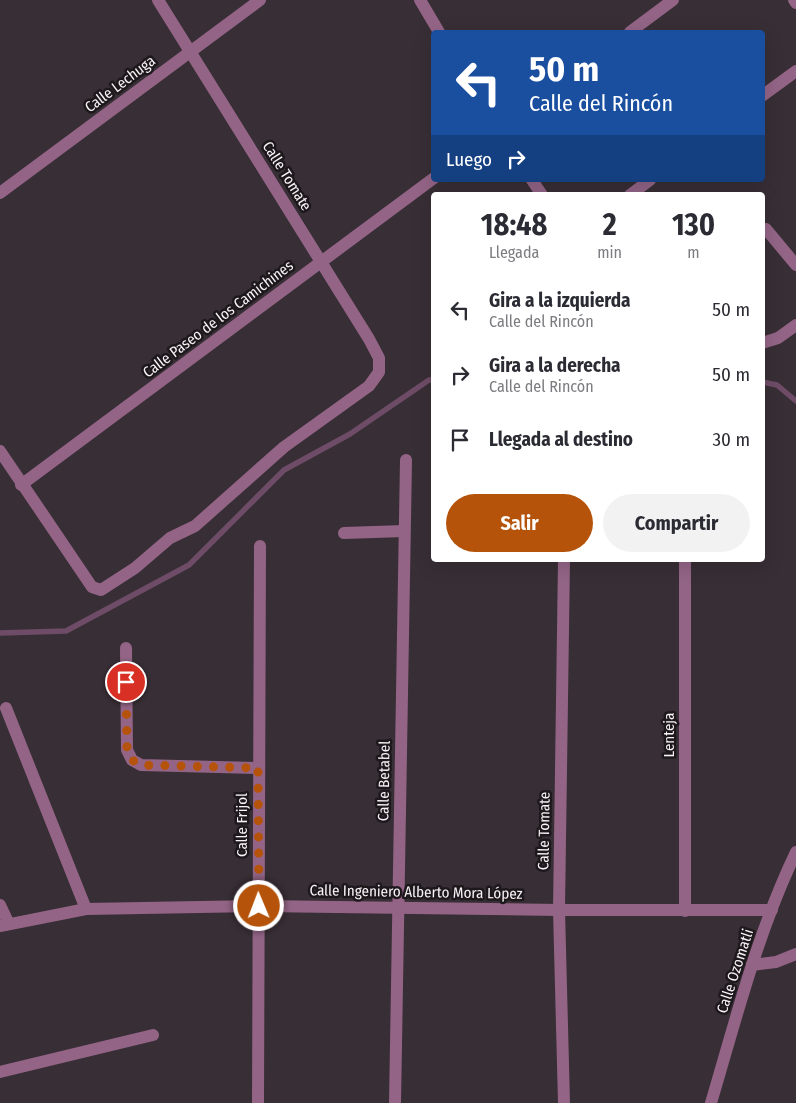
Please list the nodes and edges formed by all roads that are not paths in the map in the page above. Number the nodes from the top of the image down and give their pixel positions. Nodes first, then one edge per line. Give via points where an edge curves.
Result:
1 (158, 0) edge
2 (260, 0) edge
3 (420, 0) edge
4 (673, 0) edge
5 (439, 30) edge
6 (633, 30) edge
7 (190, 52) junction
8 (796, 71) edge
9 (765, 94) edge
10 (431, 180) edge
11 (647, 182) edge
12 (634, 192) edge
13 (0, 194) edge
14 (766, 228) dead end
15 (321, 262) junction
16 (796, 265) edge
17 (796, 325) edge
18 (765, 343) edge
19 (0, 451) edge
20 (406, 460) dead end
21 (21, 485) junction
22 (404, 531) junction
23 (344, 533) dead end
24 (260, 546) dead end
25 (564, 562) edge
26 (685, 562) edge
27 (126, 648) dead end
28 (6, 708) dead end
29 (258, 768) junction
30 (796, 852) edge
31 (0, 905) edge
32 (259, 906) junction
33 (399, 907) junction
34 (86, 909) junction
35 (559, 910) junction
36 (772, 910) junction
37 (685, 911) junction
38 (5, 925) edge
39 (796, 954) edge
40 (752, 965) junction
41 (153, 1036) dead end
42 (0, 1072) edge
43 (258, 1103) edge
44 (395, 1103) edge
45 (564, 1103) edge
46 (711, 1103) edge

1 - 7 street, Calle Tomate
2 - 7 street, Calle Lechuga
3 - 5 street
4 - 6 street
7 - 13 street, Calle Lechuga
7 - 15 street, Calle Tomate
8 - 9 street
10 - 15 street, Calle Paseo de los Camichines
11 - 12 street
14 - 16 street
15 - 21 street, Calle Paseo de los Camichines
15 - 21 street, Calle Tomate via 369,339 378,358 380,372 362,391 284,447 195,526 170,538 134,568 104,589 97,590
17 - 18 street
19 - 21 street
20 - 22 street, Calle Betabel
22 - 23 street
22 - 33 street, Calle Betabel
24 - 29 street, Calle Frijol
25 - 35 street, Calle Tomate
26 - 37 street, Lenteja
27 - 29 street via 127,750 132,760 141,765
28 - 34 street
29 - 32 street, Calle Frijol
30 - 36 street, Calle Ozomatli
31 - 38 street
32 - 33 street, Calle Ingeniero Alberto Mora López
32 - 34 street, Calle Ingeniero Alberto Mora López
32 - 43 street, Calle Frijol
33 - 35 street, Calle Ingeniero Alberto Mora López
33 - 44 street, Calle Betabel
34 - 38 street, Calle Ingeniero Alberto Mora López
35 - 37 street, Calle Ingeniero Alberto Mora López
35 - 45 street, Calle Tomate
36 - 37 street, Calle Ingeniero Alberto Mora López
36 - 40 street, Calle Ozomatli
39 - 40 street via 776,962
40 - 46 street, Calle Ozomatli
41 - 42 street

